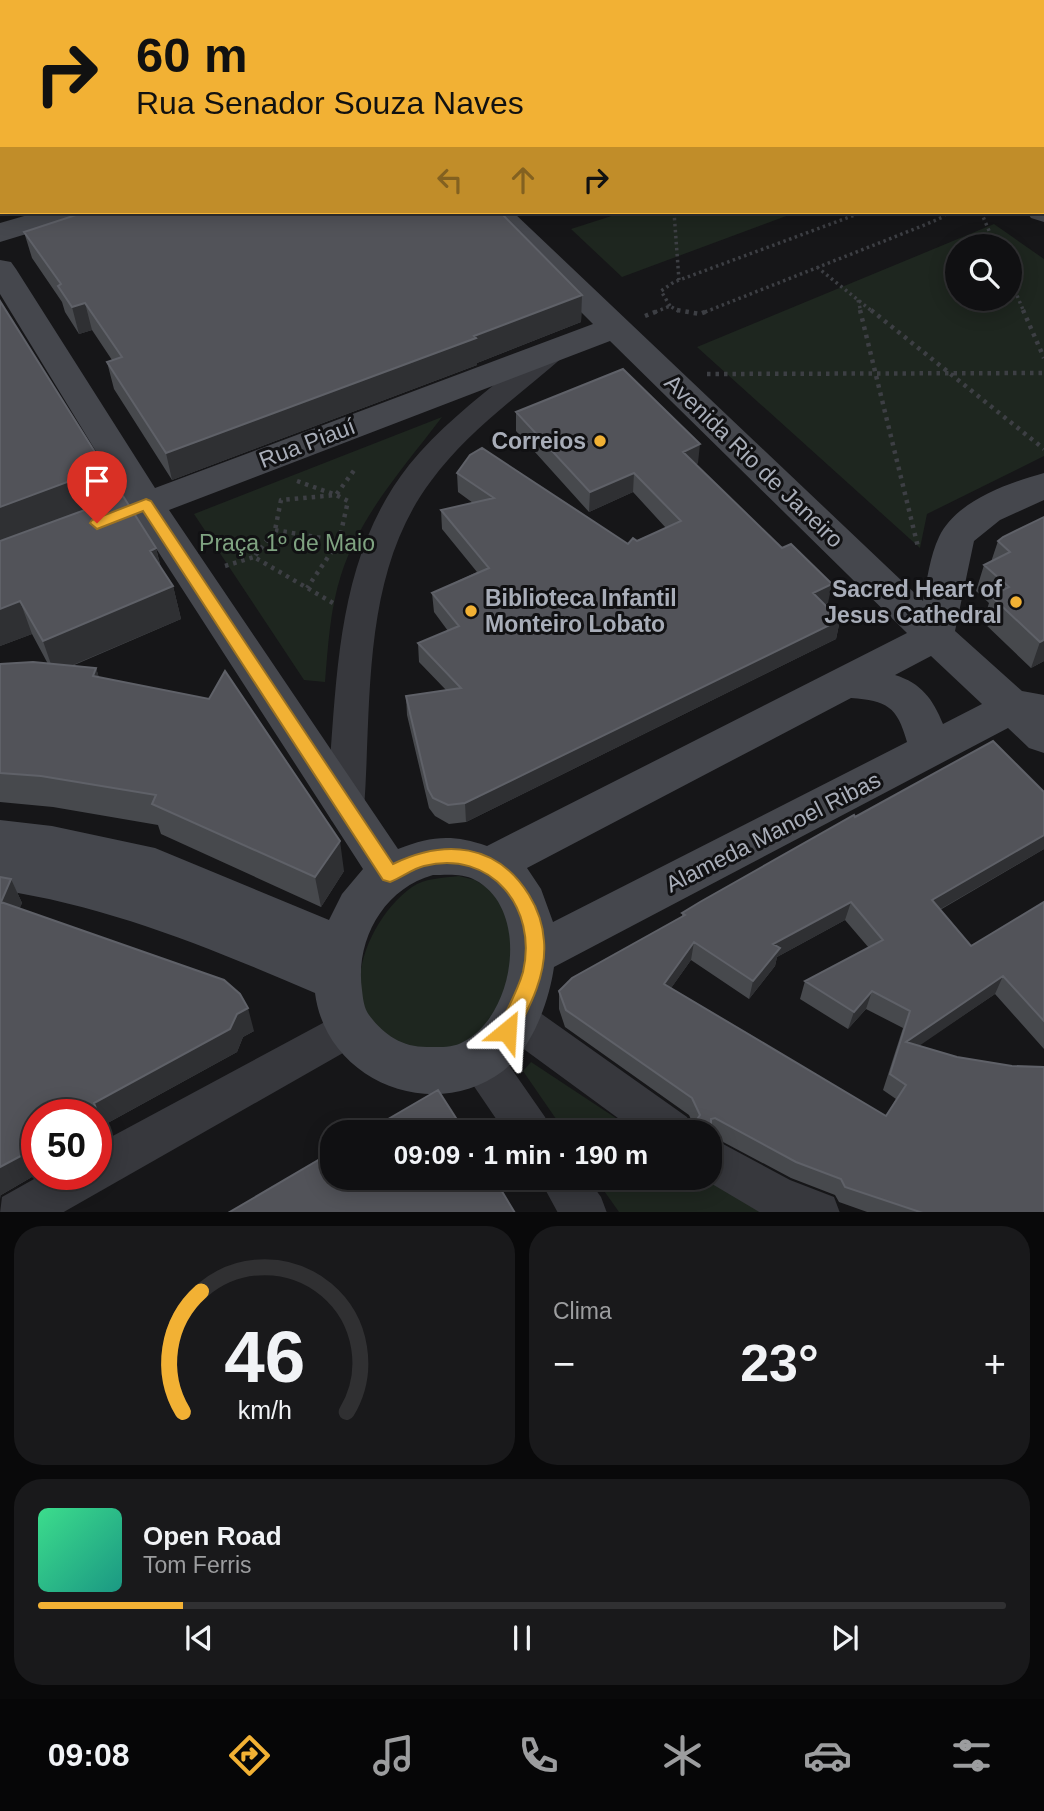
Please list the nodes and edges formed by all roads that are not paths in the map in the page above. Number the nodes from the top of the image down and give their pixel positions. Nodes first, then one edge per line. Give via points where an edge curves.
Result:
1 (62, 214) edge
2 (498, 214) edge
3 (0, 233) edge
4 (0, 269) edge
5 (615, 327) junction
6 (553, 351) junction
7 (1044, 485) edge
8 (146, 504) junction
9 (97, 523) edge
10 (938, 621) junction
11 (846, 682) junction
12 (1028, 708) edge
13 (1044, 736) edge
14 (930, 750) junction
15 (345, 810) junction
16 (0, 838) edge
17 (492, 866) junction
18 (0, 872) edge
19 (390, 874) junction
20 (534, 955) junction
21 (340, 963) junction
22 (514, 1018) junction
23 (349, 1028) junction
24 (480, 1059) junction
25 (522, 1120) edge
26 (655, 1120) edge
27 (112, 1160) edge
28 (722, 1165) edge
29 (58, 1190) edge
30 (569, 1190) edge
31 (20, 1212) edge
32 (584, 1212) edge
33 (816, 1212) edge

1 - 3 main road
2 - 5 main road, Avenida Rio de Janeiro
4 - 8 main road
5 - 6 main road, Rua Piauí
5 - 10 main road, Avenida Rio de Janeiro
6 - 8 main road, Rua Piauí
6 - 15 street via 439,452 399,502 382,537 366,583 357,632
7 - 10 main road via 987,512 957,536
8 - 9 main road, Rua Piauí
8 - 15 main road
10 - 11 main road
10 - 12 main road, Avenida Rio de Janeiro
11 - 14 main road via 895,689 922,717
11 - 17 main road
12 - 13 main road, Avenida Rio de Janeiro
12 - 14 main road, Alameda Manoel Ribas
14 - 20 main road, Alameda Manoel Ribas
15 - 19 main road
16 - 21 main road via 155,867
17 - 19 main road via 459,856 433,856
17 - 20 main road via 522,897 532,925
18 - 21 main road via 55,881
19 - 21 main road via 360,906
20 - 22 main road via 528,987
21 - 23 main road via 339,1006
22 - 24 main road via 497,1044
22 - 26 street
23 - 24 main road via 367,1050 393,1065 441,1071
23 - 27 street
24 - 25 street
28 - 33 street
29 - 31 street
30 - 32 street

